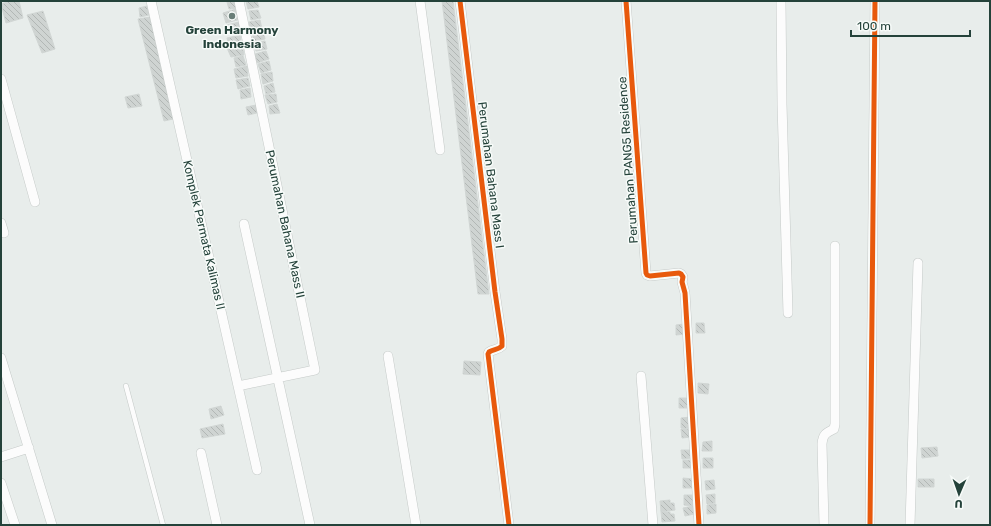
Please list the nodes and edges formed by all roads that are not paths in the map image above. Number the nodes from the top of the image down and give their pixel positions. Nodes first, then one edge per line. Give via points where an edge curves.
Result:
1 (150, 1) edge
2 (239, 1) edge
3 (420, 1) edge
4 (460, 1) edge
5 (626, 1) edge
6 (781, 1) edge
7 (875, 1) edge
8 (1, 79) edge
9 (440, 150) dead end
10 (35, 202) dead end
11 (1, 222) edge
12 (244, 224) dead end
13 (4, 234) dead end
14 (835, 246) dead end
15 (918, 263) dead end
16 (788, 313) dead end
17 (388, 356) dead end
18 (1, 358) edge
19 (641, 376) dead end
20 (278, 378) junction
21 (126, 386) dead end
22 (238, 386) junction
23 (28, 448) junction
24 (201, 453) dead end
25 (1, 457) edge
26 (257, 470) dead end
27 (1, 482) edge
28 (15, 525) edge
29 (52, 525) edge
30 (163, 525) edge
31 (217, 525) edge
32 (310, 525) edge
33 (416, 525) edge
34 (509, 525) edge
35 (653, 525) edge
36 (699, 525) edge
37 (824, 525) edge
38 (870, 525) edge
39 (910, 525) edge

1 - 22 street, Komplek Permata Kalimas II
2 - 20 street, Perumahan Bahana Mass II via 315,370
3 - 9 street
4 - 34 street, Perumahan Bahana Mass I via 503,345 488,354
5 - 36 street, Perumahan PANG5 Residence via 646,272 650,276 678,273 683,278
6 - 16 street
7 - 38 street
8 - 10 street
11 - 13 street
12 - 20 street
14 - 37 street via 835,424 834,429 826,433 822,444
15 - 39 street
17 - 33 street
18 - 23 street
19 - 35 street
20 - 22 street, Perumahan Bahana Mass II
20 - 32 street
21 - 30 lane
22 - 26 street, Komplek Permata Kalimas II
23 - 25 street
23 - 29 street
24 - 31 street
27 - 28 street

